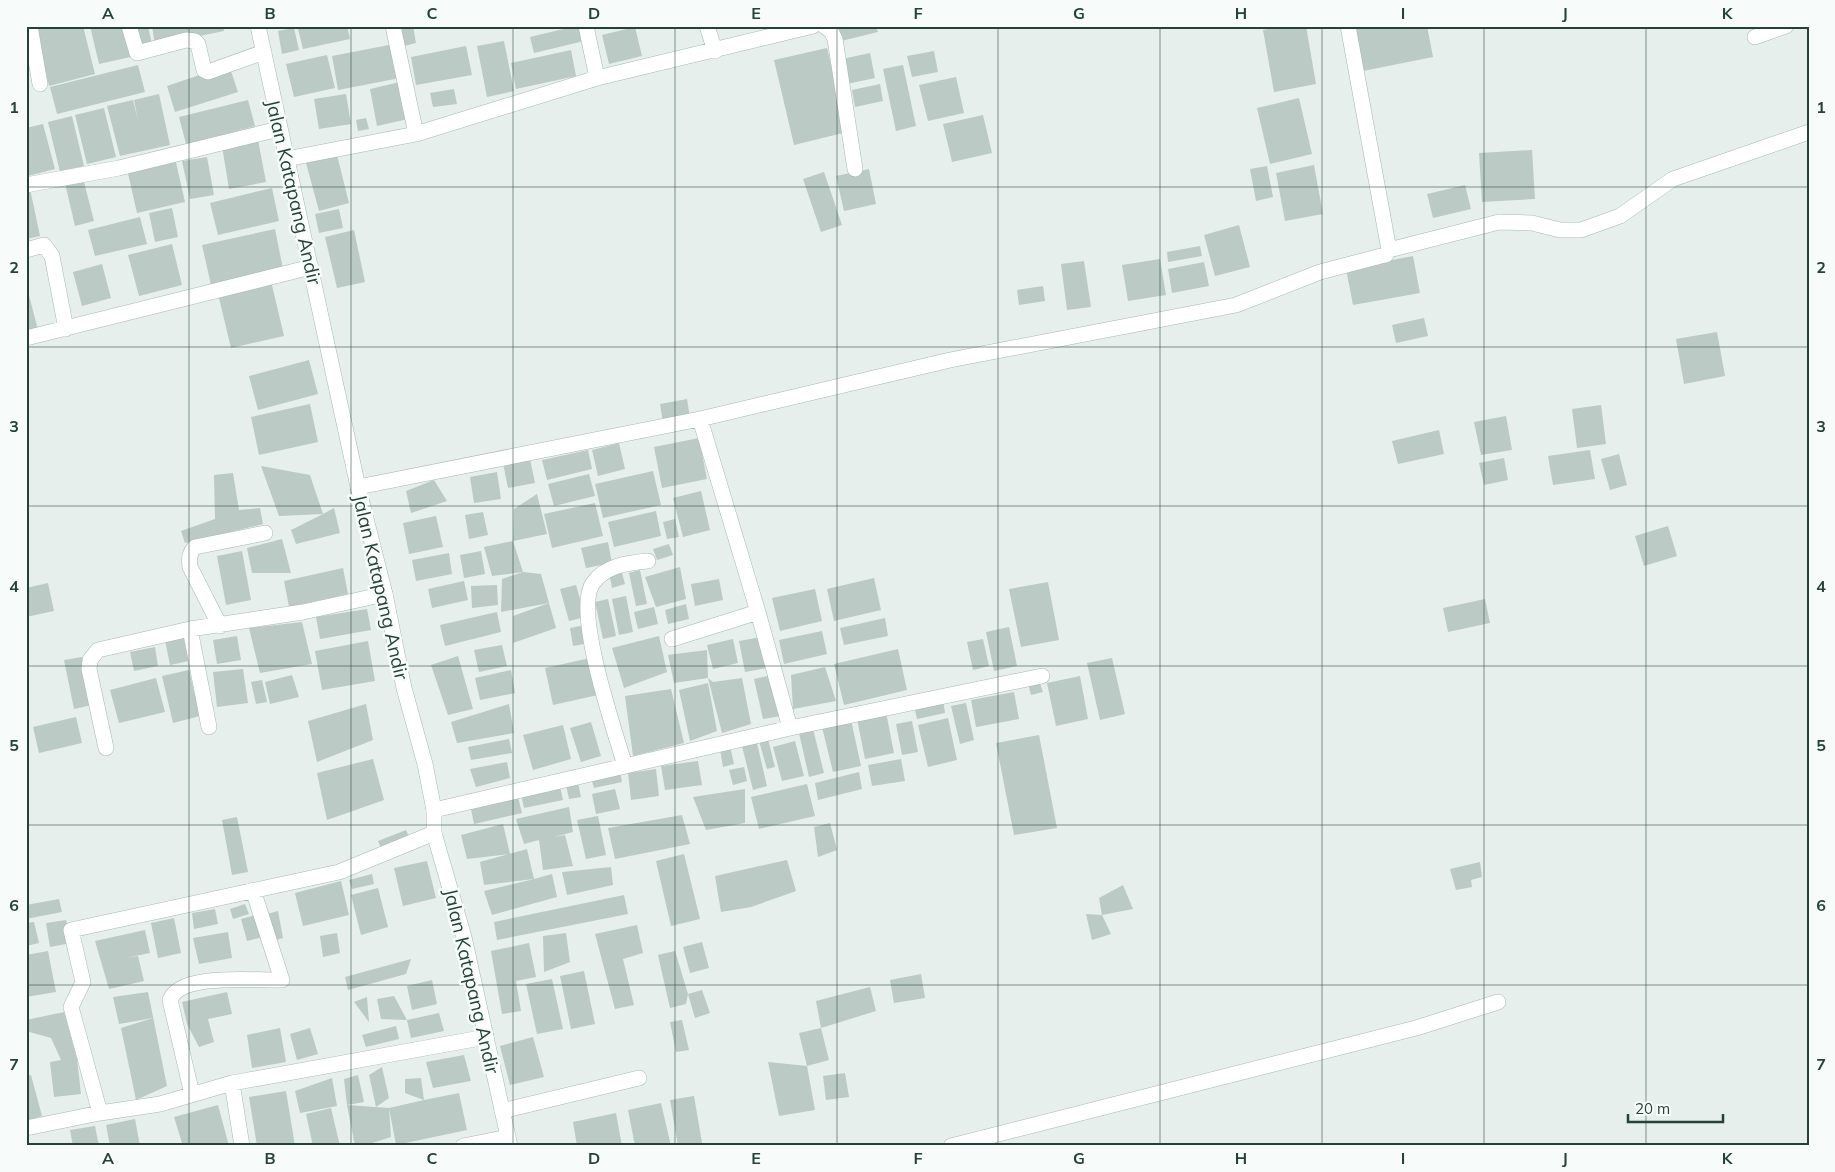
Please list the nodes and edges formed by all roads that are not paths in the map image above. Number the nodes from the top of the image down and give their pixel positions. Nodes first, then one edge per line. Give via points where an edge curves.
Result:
1 (30, 26) edge
2 (129, 26) edge
3 (258, 26) edge
4 (393, 26) edge
5 (586, 26) edge
6 (708, 26) edge
7 (813, 26) edge
8 (824, 26) edge
9 (1348, 26) edge
10 (1786, 26) edge
11 (26, 27) edge
12 (1755, 36) dead end
13 (264, 52) junction
14 (715, 52) junction
15 (597, 78) junction
16 (40, 84) dead end
17 (279, 129) junction
18 (1809, 132) edge
19 (416, 134) junction
20 (286, 159) junction
21 (854, 169) dead end
22 (26, 185) edge
23 (26, 250) edge
24 (1389, 250) junction
25 (311, 267) junction
26 (66, 329) junction
27 (26, 338) edge
28 (700, 419) junction
29 (358, 487) junction
30 (265, 533) dead end
31 (648, 560) dead end
32 (385, 594) junction
33 (758, 612) junction
34 (220, 626) junction
35 (190, 629) junction
36 (672, 639) dead end
37 (1042, 676) dead end
38 (209, 727) dead end
39 (790, 728) junction
40 (106, 748) dead end
41 (625, 766) junction
42 (434, 810) junction
43 (434, 834) junction
44 (253, 890) junction
45 (1498, 1002) dead end
46 (486, 1037) junction
47 (639, 1078) dead end
48 (232, 1083) junction
49 (192, 1094) junction
50 (502, 1111) junction
51 (100, 1113) junction
52 (26, 1128) edge
53 (509, 1141) edge
54 (242, 1146) edge
55 (463, 1146) edge
56 (951, 1146) edge

1 - 11 street
1 - 16 street
2 - 13 street via 137,53 186,40 195,41 203,67 208,72
3 - 13 street, Jalan Katapang Andir
4 - 19 street
5 - 15 street
6 - 14 street
7 - 14 street
8 - 21 street via 835,39
9 - 24 street
10 - 12 street
13 - 17 street, Jalan Katapang Andir
14 - 15 street
15 - 19 street
17 - 20 street, Jalan Katapang Andir
17 - 22 street via 118,168
18 - 24 street via 1673,178 1620,216 1581,230 1499,222
19 - 20 street
20 - 25 street, Jalan Katapang Andir
23 - 26 street via 44,245 52,256
24 - 28 street via 1386,255 1320,272 1236,305 950,360
25 - 26 street
25 - 29 street, Jalan Katapang Andir
26 - 27 street
28 - 29 street
28 - 33 street
29 - 32 street, Jalan Katapang Andir
30 - 34 street via 192,550 190,567
31 - 41 street via 620,564 602,573 592,583 587,597 587,625
32 - 34 street
32 - 42 street, Jalan Katapang Andir
33 - 36 street
33 - 39 street
34 - 35 street
35 - 38 street
35 - 40 street via 98,650 93,654 89,669
37 - 39 street
39 - 41 street
41 - 42 street
42 - 43 street, Jalan Katapang Andir
43 - 44 street via 339,872
43 - 46 street, Jalan Katapang Andir via 464,937
44 - 49 street via 282,980 216,979 183,987 172,996 170,1000
44 - 51 street via 71,930 83,982 70,1007
45 - 56 street via 1416,1028
46 - 48 street
46 - 50 street, Jalan Katapang Andir
47 - 50 street
48 - 49 street
48 - 54 street
49 - 51 street via 160,1104
50 - 53 street, Jalan Katapang Andir
51 - 52 street
53 - 55 street

